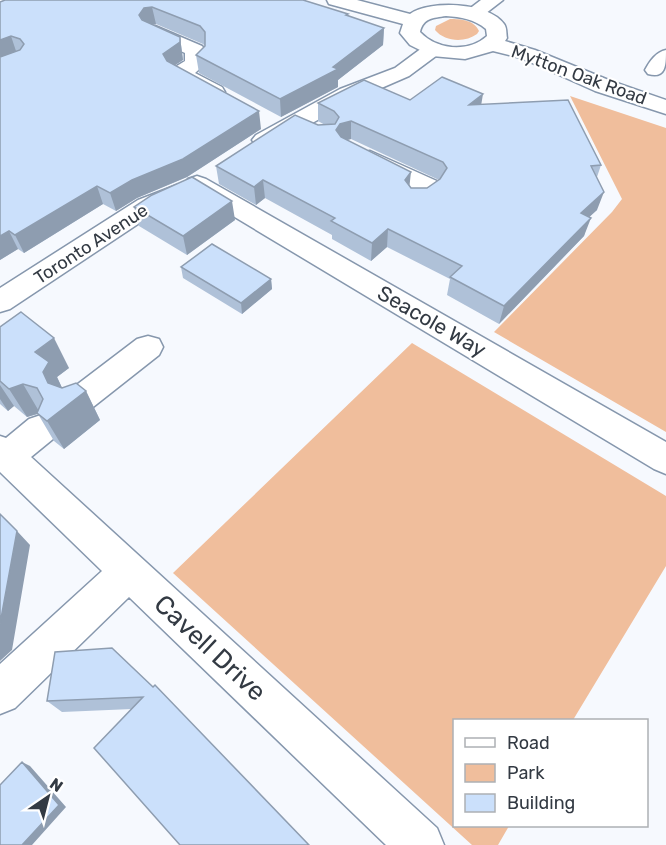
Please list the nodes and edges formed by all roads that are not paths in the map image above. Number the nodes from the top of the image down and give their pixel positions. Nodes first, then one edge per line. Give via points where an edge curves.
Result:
1 (336, 0) edge
2 (494, 0) edge
3 (474, 13) junction
4 (413, 21) junction
5 (155, 32) edge
6 (492, 44) junction
7 (434, 49) junction
8 (230, 101) edge
9 (666, 107) edge
10 (279, 123) junction
11 (325, 136) edge
12 (350, 148) edge
13 (243, 154) edge
14 (207, 178) joint
15 (418, 198) edge
16 (0, 302) edge
17 (148, 346) dead end
18 (77, 402) edge
19 (42, 429) edge
20 (666, 459) edge
21 (5, 460) edge
22 (129, 571) junction
23 (0, 693) edge
24 (420, 845) edge

1 - 4 street
2 - 3 street
3 - 4 street via 432,11
3 - 6 street, Mytton Oak Road via 496,27 498,33
4 - 7 street, Mytton Oak Road via 410,33 414,39
5 - 8 street via 195,50 195,64 179,73
6 - 7 street, Mytton Oak Road via 466,52
6 - 9 street, Mytton Oak Road
7 - 10 street via 402,72
10 - 11 street
10 - 13 street
12 - 15 street via 430,187
14 - 16 street, Toronto Avenue via 147,206
14 - 20 street, Seacole Way
17 - 18 street
19 - 21 street
21 - 22 street, Cavell Drive
22 - 23 street
22 - 24 street, Cavell Drive

